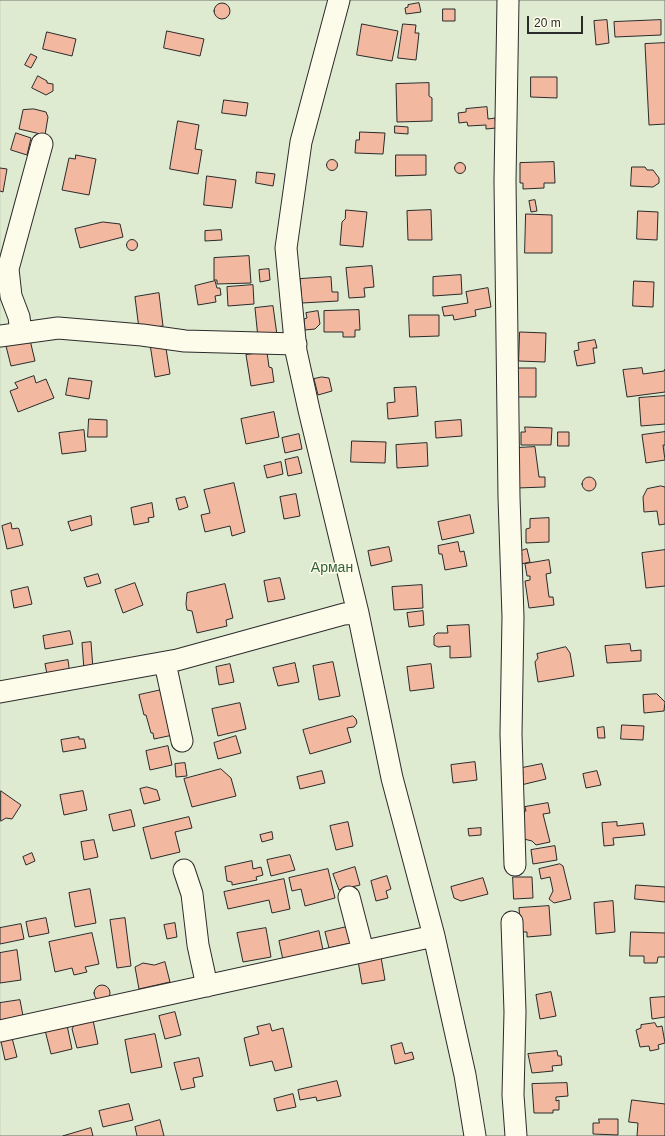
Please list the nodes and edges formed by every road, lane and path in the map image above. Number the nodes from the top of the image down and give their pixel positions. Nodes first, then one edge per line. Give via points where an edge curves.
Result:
1 (339, 0) edge
2 (508, 0) edge
3 (42, 144) dead end
4 (22, 333) junction
5 (0, 336) edge
6 (296, 344) junction
7 (358, 613) junction
8 (165, 662) junction
9 (0, 692) edge
10 (182, 741) dead end
11 (515, 865) dead end
12 (184, 870) dead end
13 (349, 897) dead end
14 (512, 922) dead end
15 (434, 936) junction
16 (363, 951) junction
17 (207, 986) junction
18 (0, 1031) edge
19 (475, 1136) edge
20 (516, 1136) edge

1 - 6 street via 301,142 286,248
2 - 11 street via 504,182
3 - 4 street via 8,269
4 - 5 street
4 - 6 street via 58,328 185,341
6 - 7 street via 309,410
7 - 8 street via 344,614 234,646
7 - 15 street via 392,778
8 - 9 street
8 - 10 street
12 - 17 street via 192,894 198,945
13 - 16 street
14 - 20 street via 515,1012 512,1095
15 - 16 street
15 - 19 street
16 - 17 street
17 - 18 street

